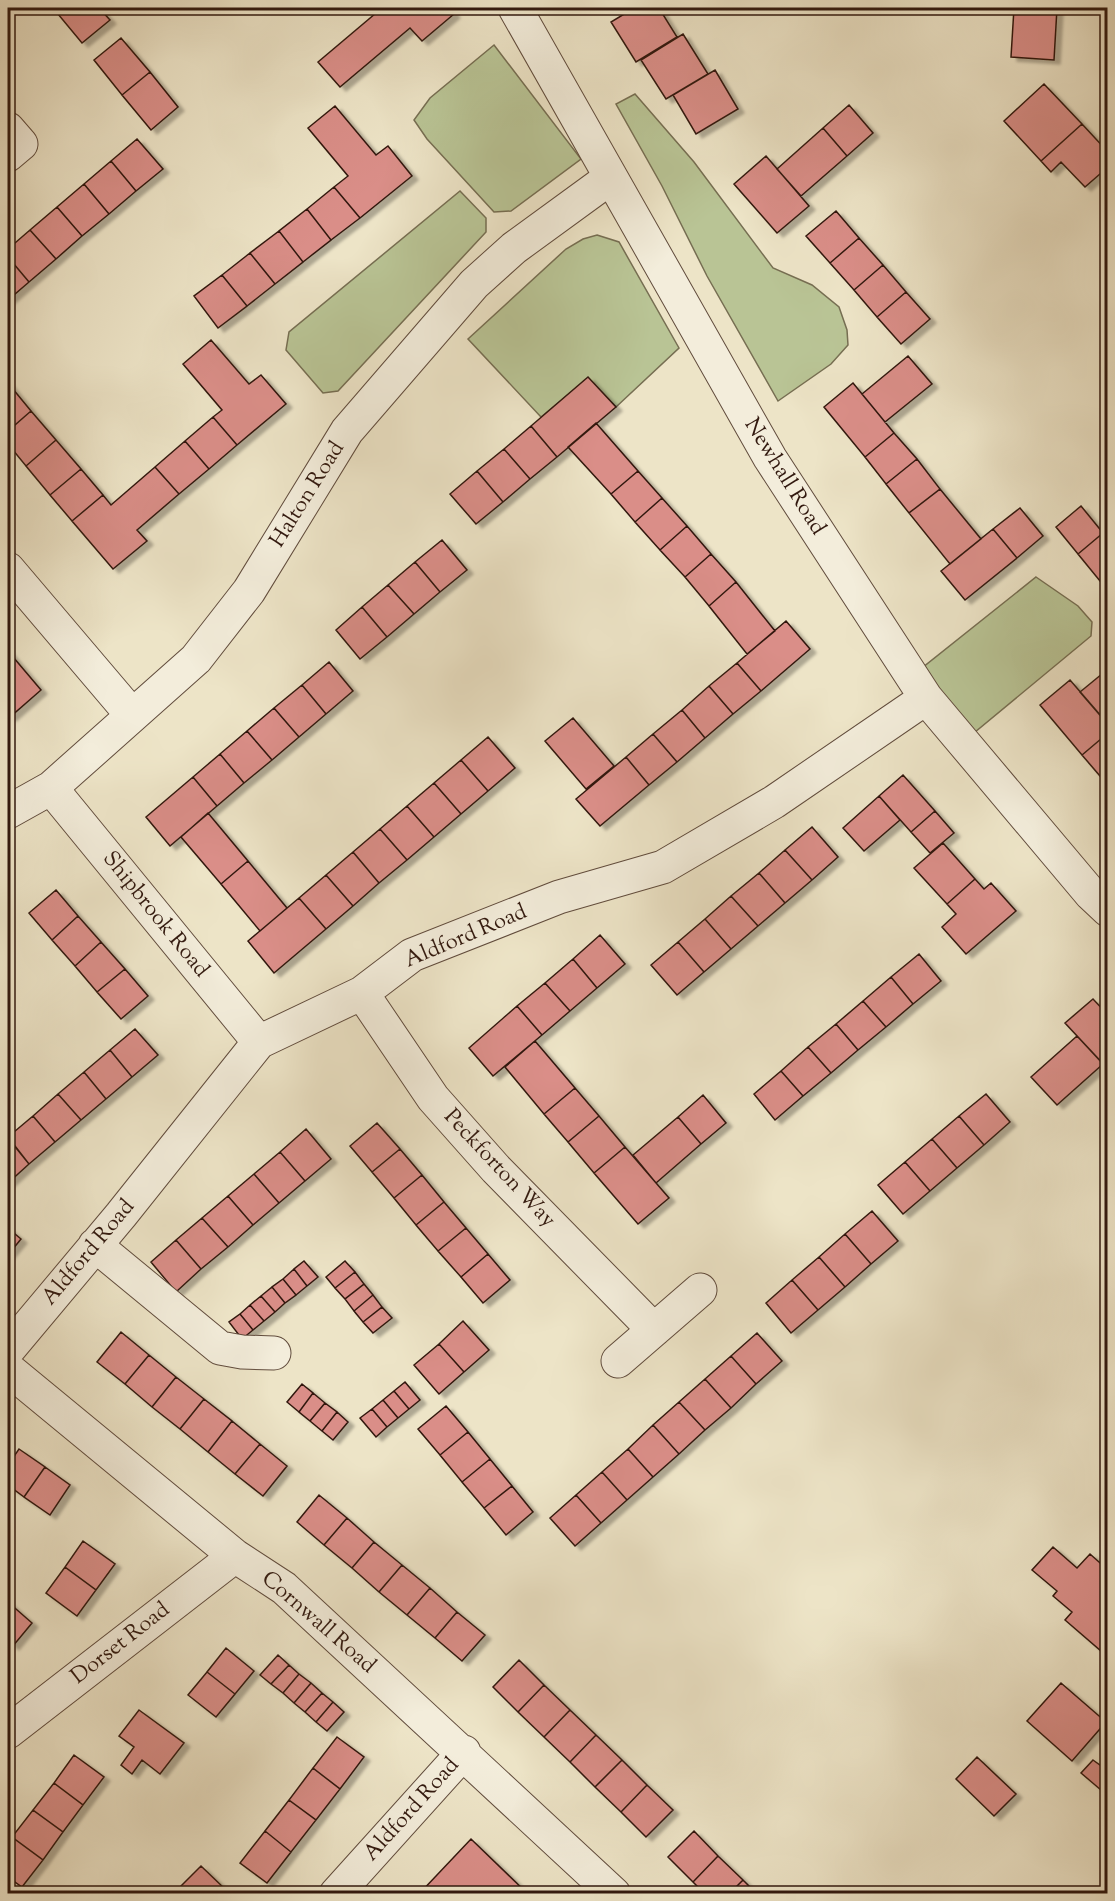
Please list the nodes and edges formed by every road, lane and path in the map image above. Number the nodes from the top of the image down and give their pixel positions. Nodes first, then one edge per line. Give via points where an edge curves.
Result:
1 (515, 8) edge
2 (8, 129) edge
3 (8, 155) edge
4 (610, 178) junction
5 (8, 569) edge
6 (926, 698) junction
7 (132, 716) junction
8 (51, 788) junction
9 (8, 812) edge
10 (1107, 910) edge
11 (362, 993) junction
12 (259, 1042) junction
13 (95, 1245) junction
14 (700, 1290) dead end
15 (654, 1330) junction
16 (8, 1350) edge
17 (274, 1353) dead end
18 (618, 1361) dead end
19 (8, 1369) edge
20 (235, 1556) junction
21 (8, 1732) edge
22 (464, 1752) junction
23 (336, 1893) edge
24 (614, 1893) edge

1 - 4 street, Newhall Road
2 - 3 street via 21,144
4 - 6 street, Newhall Road via 770,458
4 - 7 street, Halton Road via 514,249 474,284 347,431 249,591 196,659
5 - 7 street
6 - 10 street, Newhall Road
6 - 11 street, Aldford Road via 774,802 663,867 559,897 412,955
7 - 8 street, Halton Road
8 - 9 street, Halton Road
8 - 12 street, Shipbrook Road
11 - 12 street, Aldford Road
11 - 15 street, Peckforton Way via 433,1098 496,1169
12 - 13 street, Aldford Road
13 - 16 street, Aldford Road
13 - 17 street via 220,1348
14 - 15 street
15 - 18 street
19 - 20 street, Cornwall Road
20 - 21 street, Dorset Road
20 - 22 street, Cornwall Road via 284,1588
22 - 23 street, Aldford Road
22 - 24 street, Cornwall Road

